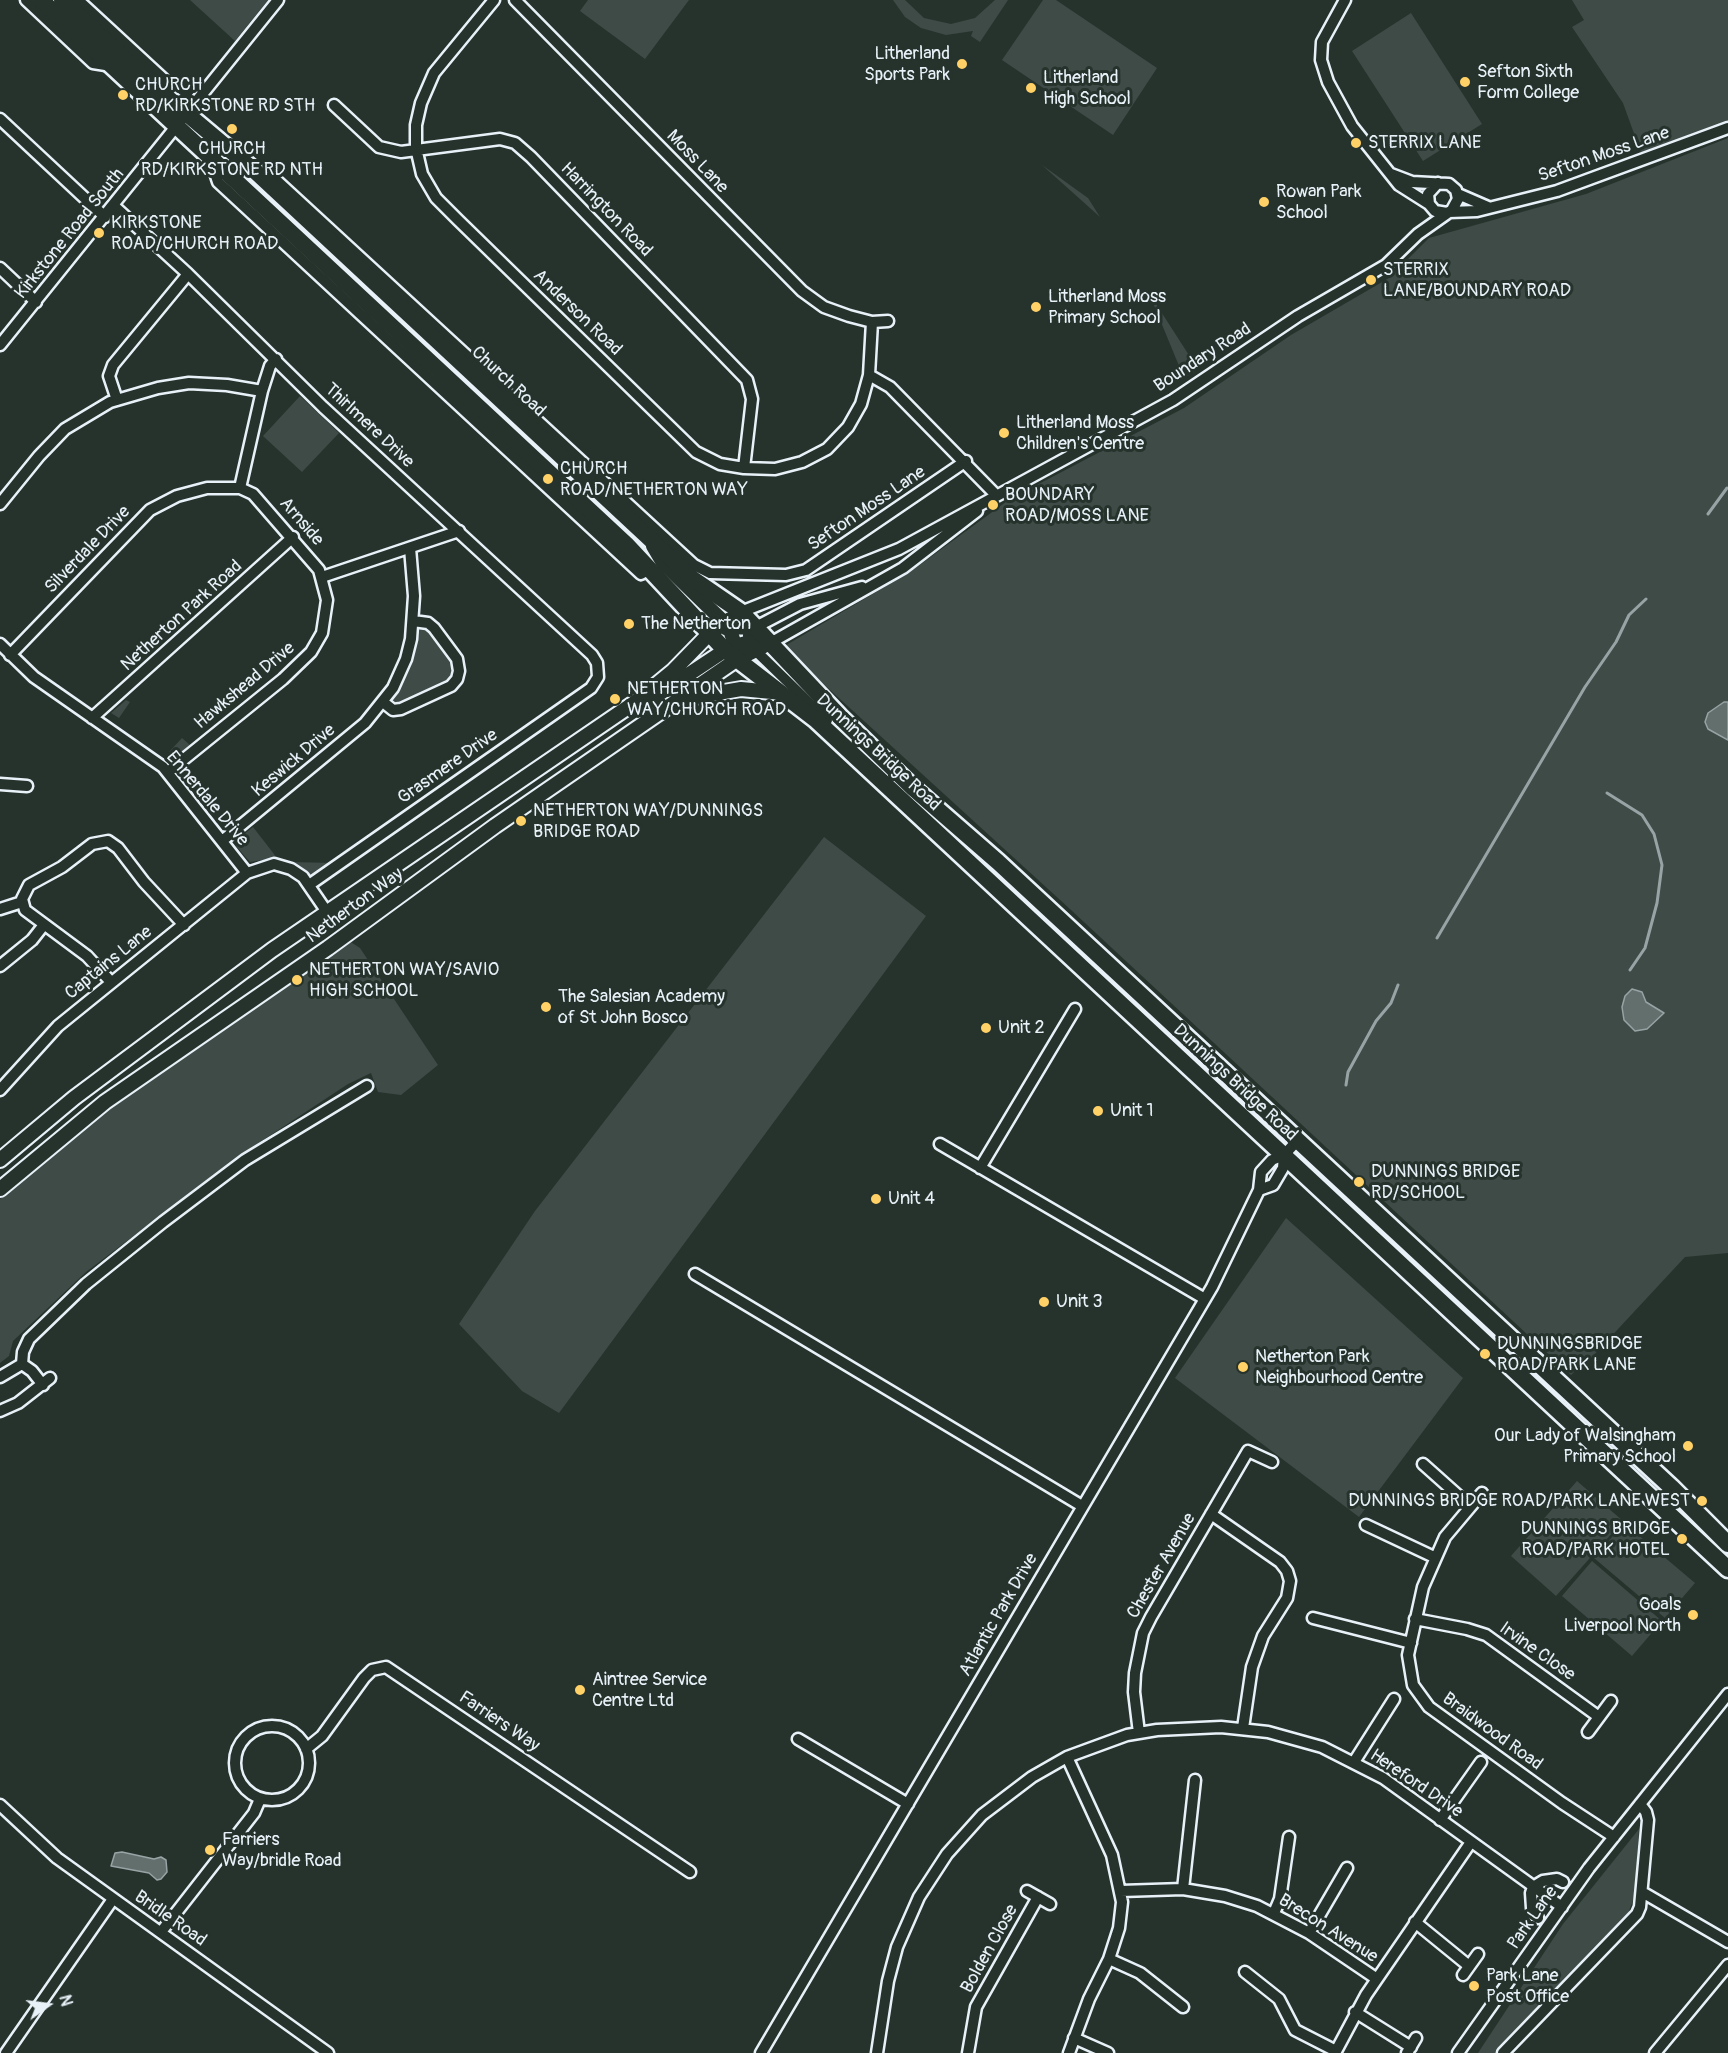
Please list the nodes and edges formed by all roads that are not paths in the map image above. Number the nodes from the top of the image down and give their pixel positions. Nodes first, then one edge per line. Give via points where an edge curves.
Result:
1 (26, 0) edge
2 (41, 0) edge
3 (62, 0) edge
4 (78, 0) edge
5 (278, 0) edge
6 (494, 0) edge
7 (515, 0) edge
8 (1345, 0) edge
9 (92, 20) junction
10 (112, 66) junction
11 (148, 73) junction
12 (169, 84) dead end
13 (334, 105) dead end
14 (0, 119) edge
15 (182, 120) junction
16 (1728, 128) edge
17 (416, 148) junction
18 (256, 172) junction
19 (1391, 174) junction
20 (1438, 183) junction
21 (1458, 194) junction
22 (1429, 204) junction
23 (114, 206) junction
24 (1488, 207) junction
25 (1448, 212) junction
26 (105, 217) junction
27 (1418, 234) junction
28 (0, 268) edge
29 (188, 274) junction
30 (36, 302) junction
31 (888, 321) dead end
32 (872, 322) junction
33 (0, 345) edge
34 (276, 359) junction
35 (869, 375) junction
36 (262, 391) junction
37 (117, 400) junction
38 (966, 461) junction
39 (744, 468) junction
40 (240, 488) junction
41 (996, 495) junction
42 (0, 504) edge
43 (459, 531) junction
44 (647, 536) junction
45 (293, 537) junction
46 (410, 548) junction
47 (710, 573) joint
48 (322, 577) junction
49 (877, 583) junction
50 (413, 621) junction
51 (720, 629) junction
52 (750, 630) junction
53 (0, 644) edge
54 (773, 646) junction
55 (10, 655) junction
56 (731, 656) junction
57 (598, 671) joint
58 (782, 693) junction
59 (678, 701) junction
60 (383, 702) junction
61 (93, 718) junction
62 (611, 718) junction
63 (856, 759) junction
64 (168, 772) junction
65 (0, 784) edge
66 (27, 786) dead end
67 (222, 842) junction
68 (247, 873) junction
69 (309, 885) junction
70 (22, 902) junction
71 (0, 909) edge
72 (327, 912) junction
73 (184, 925) junction
74 (43, 926) junction
75 (0, 966) edge
76 (111, 982) junction
77 (1075, 1009) dead end
78 (367, 1086) dead end
79 (0, 1090) edge
80 (940, 1144) dead end
81 (1290, 1148) junction
82 (0, 1160) edge
83 (980, 1168) junction
84 (0, 1189) edge
85 (1259, 1190) junction
86 (695, 1275) dead end
87 (1205, 1299) junction
88 (22, 1364) junction
89 (0, 1377) edge
90 (0, 1411) edge
91 (1272, 1462) dead end
92 (1423, 1464) dead end
93 (1482, 1493) dead end
94 (1082, 1506) junction
95 (1470, 1506) junction
96 (1211, 1514) junction
97 (1366, 1525) dead end
98 (1728, 1544) edge
99 (1434, 1557) junction
100 (1728, 1569) edge
101 (1313, 1618) dead end
102 (1415, 1620) junction
103 (1411, 1643) junction
104 (1728, 1694) edge
105 (1394, 1699) dead end
106 (1611, 1701) dead end
107 (1599, 1717) junction
108 (1243, 1728) junction
109 (1588, 1732) dead end
110 (1139, 1733) junction
111 (798, 1739) dead end
112 (306, 1749) junction
113 (1067, 1757) junction
114 (1354, 1762) junction
115 (1481, 1762) dead end
116 (1195, 1780) dead end
117 (260, 1799) junction
118 (908, 1804) junction
119 (1640, 1804) junction
120 (0, 1805) edge
121 (1440, 1820) junction
122 (1289, 1837) dead end
123 (1614, 1838) junction
124 (1471, 1842) junction
125 (1347, 1868) dead end
126 (690, 1872) dead end
127 (1563, 1882) dead end
128 (1533, 1887) junction
129 (1184, 1889) junction
130 (1027, 1891) dead end
131 (1121, 1891) junction
132 (1642, 1892) junction
133 (1038, 1897) junction
134 (113, 1899) junction
135 (1050, 1904) dead end
136 (1562, 1907) junction
137 (1274, 1913) junction
138 (1538, 1918) dead end
139 (1415, 1922) junction
140 (161, 1932) junction
141 (1309, 1933) junction
142 (1728, 1942) edge
143 (1478, 1954) dead end
144 (1109, 1959) junction
145 (1728, 1965) edge
146 (1245, 1972) dead end
147 (1377, 1979) junction
148 (1183, 2007) dead end
149 (1356, 2012) junction
150 (1074, 2038) junction
151 (1411, 2046) edge
152 (1336, 2052) edge
153 (6, 2053) edge
154 (328, 2053) edge
155 (761, 2053) edge
156 (877, 2053) edge
157 (968, 2053) edge
158 (1069, 2053) edge
159 (1108, 2053) edge
160 (1458, 2053) edge
161 (1503, 2053) edge
162 (1655, 2053) edge

1 - 10 street, Church Road via 93,63
2 - 10 highway, Church Road
3 - 9 highway, Church Road
4 - 9 street, Church Road
5 - 15 street, Kirkstone Road South
6 - 17 street, Anderson Road via 434,73 421,104
7 - 32 street, Moss Lane via 802,291 824,307
8 - 19 street via 1322,42 1321,60 1337,103
9 - 11 highway, Church Road
10 - 15 highway, Church Road
11 - 12 street, Church Road
11 - 15 highway, Church Road
13 - 17 street, Harrington Road via 380,147 401,152
14 - 26 street
15 - 18 highway, Church Road
15 - 23 street, Kirkstone Road South
15 - 51 highway, Church Road via 256,209 626,544 698,620
16 - 24 street, Sefton Moss Lane via 1557,191
17 - 39 street, Anderson Road via 422,174 436,198 677,436 696,452 720,464
17 - 39 street, Harrington Road via 500,139 515,143 531,157 747,380 752,399
18 - 44 highway, Church Road
18 - 47 street, Church Road via 276,180 694,565
19 - 20 street via 1412,182
19 - 22 street via 1399,185
20 - 21 street via 1449,184
20 - 22 street via 1430,189
21 - 24 street
21 - 25 street via 1457,203
22 - 25 street via 1435,211
22 - 27 street, Boundary Road
23 - 26 street, Kirkstone Road South
23 - 29 street, Thirlmere Drive
24 - 25 street, Sefton Moss Lane
25 - 27 street, Boundary Road
26 - 30 street, Kirkstone Road South
27 - 41 street, Boundary Road via 1386,265 1298,316 1180,395
28 - 30 street
29 - 34 street, Thirlmere Drive
29 - 37 street via 113,365 109,376
30 - 33 street, Kirkstone Road South
31 - 32 street, Moss Lane
32 - 35 street
34 - 36 street
34 - 43 street, Thirlmere Drive
35 - 38 street via 890,387
35 - 39 street, Anderson Road via 861,404 848,427 827,449 793,465
36 - 37 street via 189,383
36 - 40 street
37 - 42 street via 65,429
38 - 41 street
38 - 47 street, Sefton Moss Lane via 806,570 786,575
40 - 45 street, Arnside via 260,500
40 - 55 street, Silverdale Drive via 193,491 150,510
41 - 49 street, Boundary Road via 936,545
41 - 52 street, Boundary Road via 898,549 766,601
43 - 46 street
43 - 57 street, Thirlmere Drive via 592,655
44 - 51 main road via 663,563
44 - 52 highway, Church Road
45 - 48 street, Arnside
45 - 61 street, Netherton Park Road
46 - 48 street
46 - 50 street, Keswick Drive
48 - 64 street, Hawkshead Drive via 327,612 322,633 311,651 283,679
49 - 52 street via 800,603
49 - 54 street, Boundary Road
50 - 60 street, Keswick Drive via 406,659
50 - 60 street via 434,628 457,659 457,679 451,686 401,709 393,710
51 - 52 main road, Netherton Way
51 - 56 highway, Dunnings Bridge Road
51 - 62 main road, Netherton Way via 674,671
52 - 54 highway, Dunnings Bridge Road
52 - 56 main road
52 - 63 street via 839,732
53 - 55 street, Ennerdale Drive
54 - 81 highway, Dunnings Bridge Road via 913,788 1268,1114
55 - 61 street, Ennerdale Drive via 34,677
56 - 58 highway, Dunnings Bridge Road
56 - 59 main road, Netherton Way
56 - 62 main road via 649,703
57 - 69 street, Grasmere Drive via 591,688
58 - 59 main road via 727,690
58 - 63 highway, Dunnings Bridge Road
59 - 84 main road, Netherton Way via 105,1102
60 - 67 street, Keswick Drive via 365,723
61 - 64 street, Ennerdale Drive
62 - 72 main road, Netherton Way
63 - 81 highway, Dunnings Bridge Road
64 - 67 street, Ennerdale Drive
65 - 66 street
67 - 68 street, Ennerdale Drive
68 - 69 street, Ennerdale Drive via 264,866 282,866
68 - 73 street, Captains Lane
69 - 72 street, Ennerdale Drive
70 - 71 street
70 - 73 street via 29,885 92,844 104,841 118,848
70 - 74 street via 28,914
72 - 82 main road, Netherton Way via 74,1098
73 - 76 street, Captains Lane
74 - 75 street
74 - 76 street via 87,956
76 - 79 street, Captains Lane via 57,1026
77 - 83 street
78 - 88 street via 245,1160 86,1284 29,1339
80 - 83 street
81 - 85 street, Atlantic Park Drive via 1273,1185
81 - 85 street, Atlantic Park Drive via 1261,1172
81 - 98 highway, Dunnings Bridge Road via 1671,1487
81 - 100 highway, Dunnings Bridge Road
83 - 87 street
85 - 87 street, Atlantic Park Drive
86 - 94 street
87 - 94 street, Atlantic Park Drive
88 - 89 street
88 - 90 street via 47,1382
91 - 96 street, Chester Avenue via 1248,1451
92 - 95 street
93 - 95 street, Braidwood Road
94 - 118 street, Atlantic Park Drive
95 - 99 street, Braidwood Road
96 - 108 street via 1280,1562 1290,1581 1287,1598 1263,1636 1252,1666
96 - 110 street, Chester Avenue via 1143,1633 1134,1692
97 - 99 street
99 - 102 street, Braidwood Road
101 - 103 street
102 - 103 street, Braidwood Road
102 - 107 street, Irvine Close via 1486,1635
103 - 123 street, Braidwood Road via 1409,1671 1413,1685 1429,1707
104 - 119 street, Park Lane
105 - 114 street
106 - 107 street
107 - 109 street
108 - 110 street, Hereford Drive via 1191,1727
108 - 114 street, Hereford Drive via 1290,1737
110 - 113 street, Hereford Drive
111 - 118 street
112 - 117 street via 309,1764 302,1786 281,1800
112 - 117 street via 280,1727 252,1731 243,1740 235,1756 236,1774 248,1792
112 - 126 street, Farriers Way via 322,1736 364,1677 372,1670 386,1667
113 - 131 street via 1112,1855
113 - 156 street, Hereford Drive via 989,1809 933,1873 909,1916 892,1964
114 - 121 street, Hereford Drive
115 - 121 street
116 - 129 street
117 - 140 street via 254,1813
118 - 155 street, Atlantic Park Drive
119 - 123 street, Park Lane
119 - 132 street via 1648,1820
120 - 134 street, Bridle Road via 57,1858
121 - 124 street, Hereford Drive
122 - 137 street via 1279,1904
123 - 136 street, Park Lane
124 - 128 street, Hereford Drive
124 - 139 street
125 - 141 street
127 - 128 street via 1542,1881
128 - 136 street, Hereford Drive
128 - 138 street via 1532,1908
129 - 131 street, Brecon Avenue
129 - 137 street, Brecon Avenue via 1241,1900
130 - 133 street, Bolden Close
131 - 144 street via 1119,1928
132 - 142 street
132 - 161 street via 1640,1907 1631,1921
133 - 135 street, Bolden Close
133 - 157 street, Bolden Close via 976,2007
134 - 140 street, Bridle Road
134 - 153 street
136 - 160 street, Park Lane
137 - 141 street, Brecon Avenue
139 - 143 street via 1466,1970
139 - 147 street
140 - 154 street, Bridle Road
141 - 147 street, Brecon Avenue
144 - 148 street via 1140,1973
144 - 150 street
145 - 162 street
146 - 152 street via 1279,1999 1298,2033
147 - 149 street
149 - 151 street
149 - 152 street
150 - 158 street
150 - 159 street

